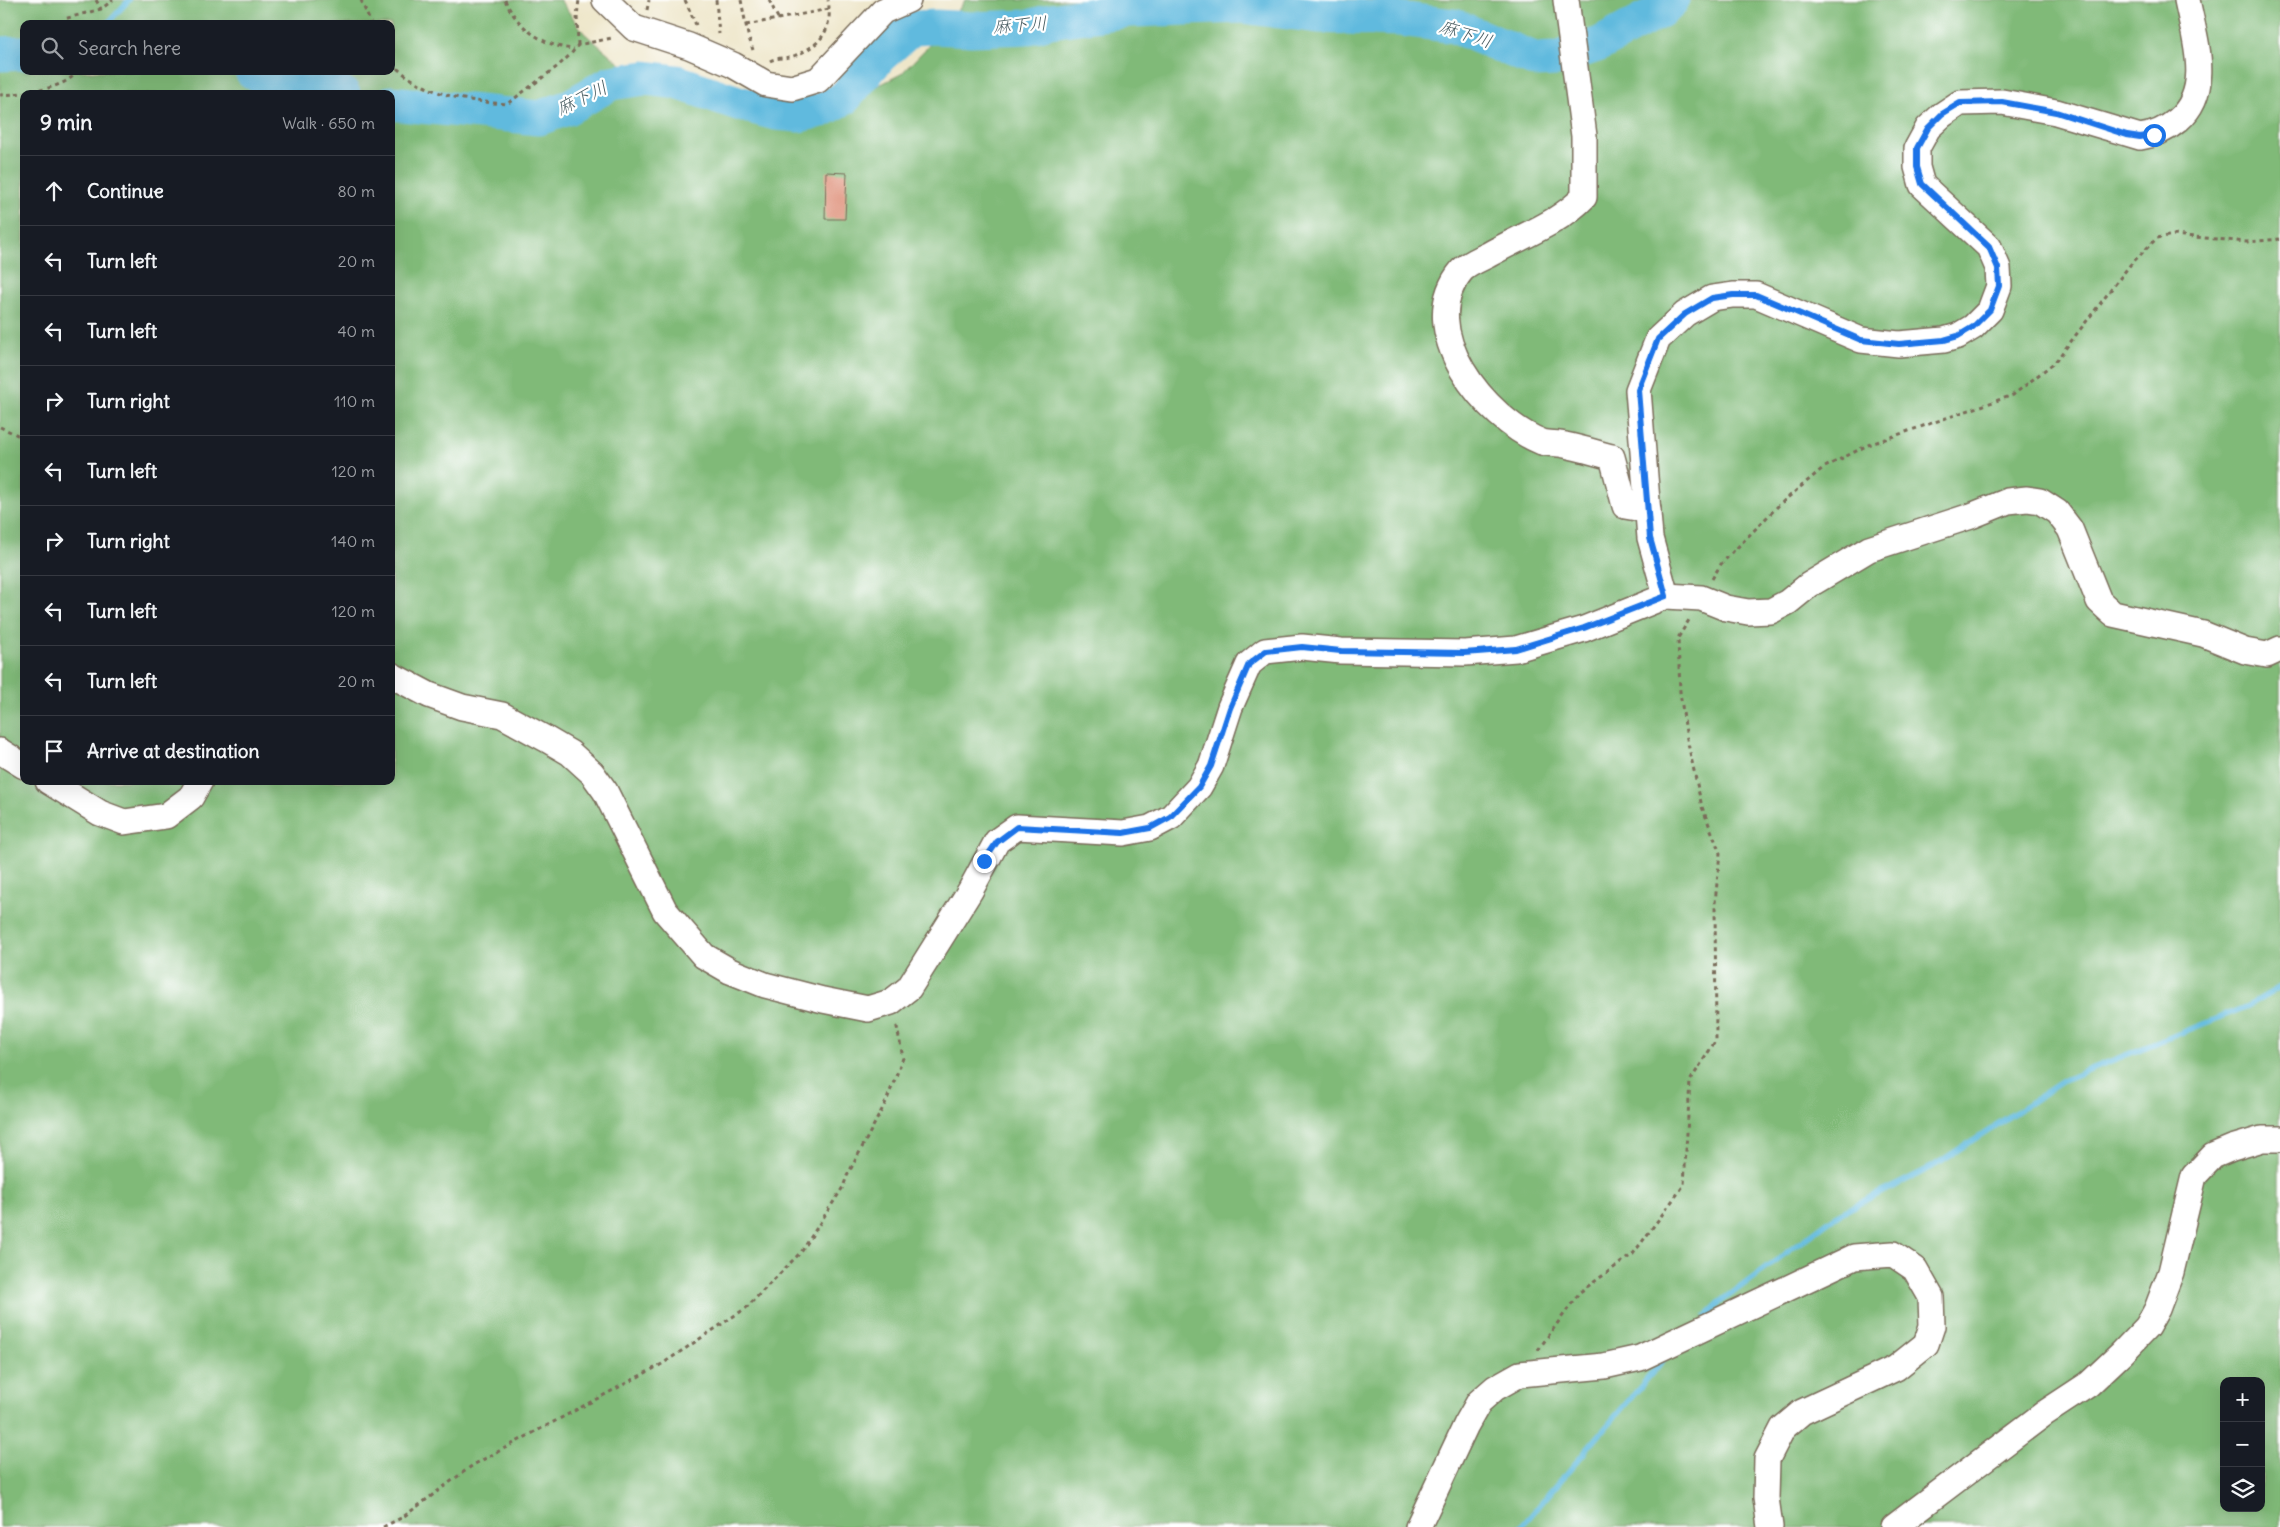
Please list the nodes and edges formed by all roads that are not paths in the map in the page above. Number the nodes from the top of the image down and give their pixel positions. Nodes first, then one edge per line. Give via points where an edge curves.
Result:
1 (605, 0) edge
2 (908, 0) edge
3 (1566, 0) edge
4 (2187, 0) edge
5 (879, 5) edge
6 (1648, 510) junction
7 (1666, 596) junction
8 (2280, 649) edge
9 (395, 677) edge
10 (0, 751) edge
11 (20, 764) edge
12 (55, 785) edge
13 (198, 785) edge
14 (2280, 1139) edge
15 (1418, 1527) edge
16 (1770, 1527) edge
17 (1894, 1527) edge

1 - 5 street via 634,28 714,56 766,84 792,88 818,80
2 - 5 street
3 - 6 street via 1584,136 1584,196 1570,212 1462,269 1449,292 1445,320 1451,350 1473,386 1508,422 1543,442 1612,458 1625,506
4 - 6 street via 2199,67 2198,89 2188,111 2165,130 2140,137 2127,135 2056,112 2002,102 1960,103 1928,128 1917,148 1917,167 1922,184 1989,247 1998,268 1999,286 1990,310 1973,327 1944,340 1899,344 1861,340 1756,295 1733,295 1712,298 1685,314 1658,339 1638,390
6 - 7 street via 1650,538
7 - 8 street via 1701,598 1748,612 1771,611 1869,549 2008,501 2027,499 2040,501 2057,512 2070,529 2099,602 2114,614 2203,634 2245,651 2267,655
7 - 9 street via 1584,628 1516,649 1464,653 1341,651 1302,647 1266,651 1249,664 1199,787 1170,817 1150,828 1123,833 1017,827 997,842 909,988 891,1002 868,1009 765,985 704,956 665,911 605,791 570,752 502,715 462,708
10 - 11 street
12 - 13 street via 124,822 166,816 191,797
14 - 17 street via 2262,1139 2212,1156 2194,1176 2157,1310 2147,1327 2122,1353 2088,1384
15 - 16 street via 1461,1434 1479,1402 1494,1388 1520,1374 1604,1366 1640,1358 1854,1257 1893,1254 1915,1269 1931,1297 1932,1326 1926,1344 1896,1368 1802,1412 1783,1428 1767,1459 1766,1498

